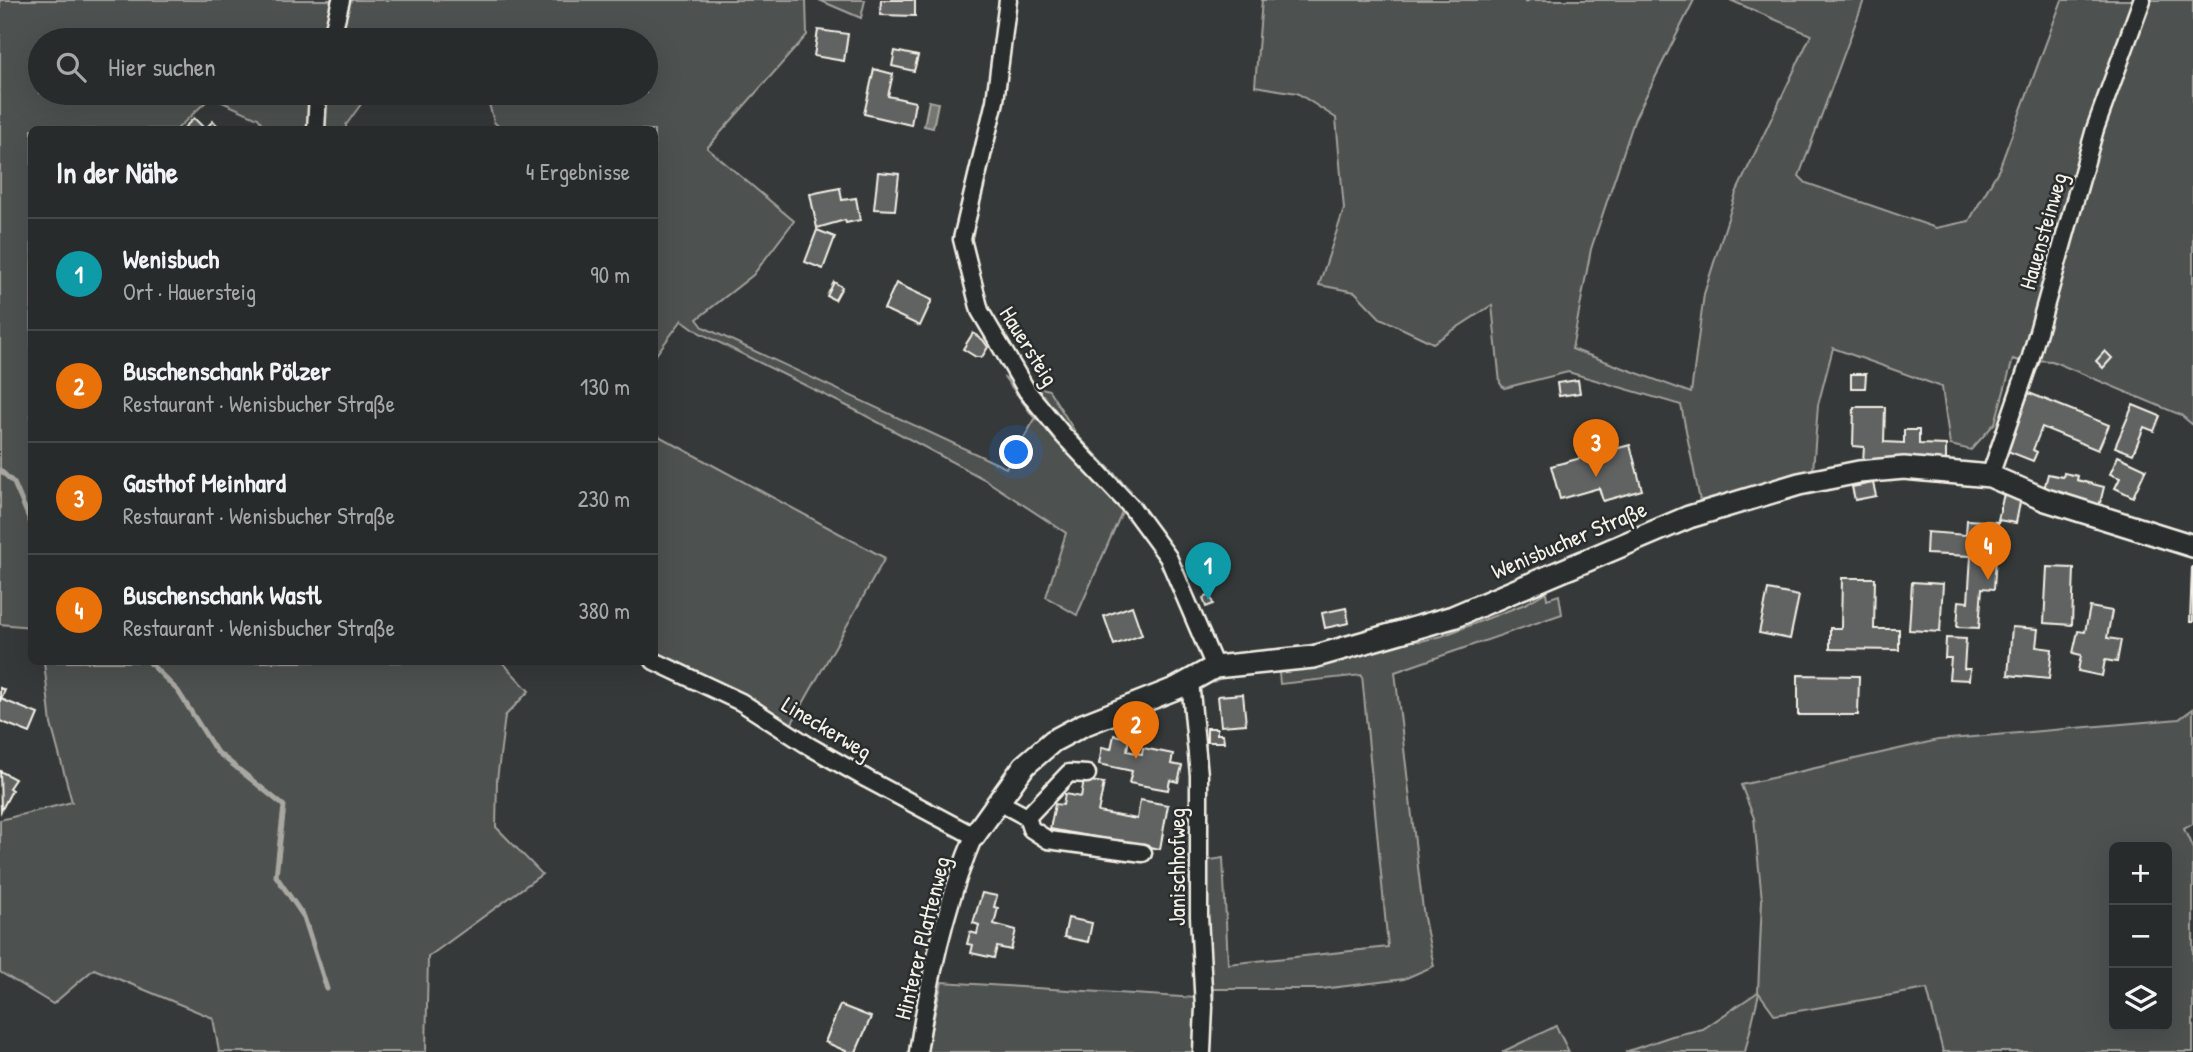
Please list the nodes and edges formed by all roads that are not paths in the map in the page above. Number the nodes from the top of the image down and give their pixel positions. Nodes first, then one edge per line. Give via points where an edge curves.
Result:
1 (341, 0) edge
2 (1008, 0) edge
3 (2142, 0) edge
4 (334, 28) edge
5 (317, 105) edge
6 (316, 126) edge
7 (1990, 476) junction
8 (2193, 546) edge
9 (658, 663) edge
10 (1215, 667) junction
11 (1190, 681) junction
12 (1087, 774) dead end
13 (997, 801) junction
14 (1027, 817) junction
15 (974, 836) junction
16 (1143, 853) dead end
17 (918, 1052) edge
18 (1202, 1052) edge

1 - 4 street
2 - 10 street, Hauersteig via 995,101 962,239 980,311 1027,391 1132,508 1168,557
3 - 7 street, Hauensteinweg via 2095,129 2029,365
5 - 6 street
7 - 8 street, Wenisbucher Straße via 2046,500
7 - 10 street, Wenisbucher Straße via 1904,468 1799,484 1689,517 1453,617 1313,657
9 - 15 street, Lineckerweg via 741,702 832,759
10 - 11 street, Wenisbucher Straße
11 - 13 street, Wenisbucher Straße via 1052,741 1024,766
11 - 18 street, Janischhofweg via 1199,775
12 - 14 street via 1069,773
13 - 14 street
13 - 15 street, Wenisbucher Straße
14 - 16 street via 1031,829 1048,840
15 - 17 street, Hinterer Plattenweg via 934,962

